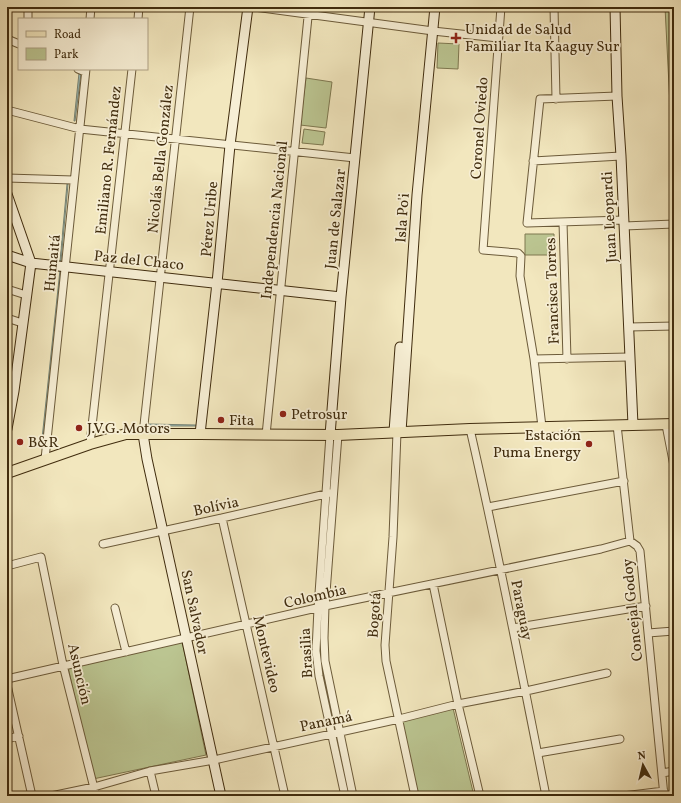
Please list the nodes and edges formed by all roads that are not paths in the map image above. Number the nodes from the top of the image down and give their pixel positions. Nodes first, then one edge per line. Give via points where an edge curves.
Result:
1 (28, 7) edge
2 (91, 7) edge
3 (139, 7) edge
4 (190, 7) edge
5 (248, 7) edge
6 (254, 7) edge
7 (370, 7) edge
8 (429, 7) edge
9 (435, 7) edge
10 (501, 7) edge
11 (554, 7) edge
12 (615, 7) edge
13 (308, 11) edge
14 (28, 18) edge
15 (90, 18) edge
16 (138, 18) edge
17 (368, 22) junction
18 (430, 30) junction
19 (498, 38) junction
20 (7, 39) edge
21 (18, 44) edge
22 (132, 70) edge
23 (85, 71) edge
24 (617, 96) junction
25 (556, 99) junction
26 (7, 110) edge
27 (80, 129) junction
28 (124, 134) junction
29 (175, 138) junction
30 (230, 145) junction
31 (294, 152) junction
32 (621, 156) junction
33 (355, 158) junction
34 (533, 161) junction
35 (7, 178) edge
36 (73, 180) junction
37 (7, 194) edge
38 (563, 222) junction
39 (624, 223) junction
40 (674, 224) edge
41 (7, 255) edge
42 (31, 263) junction
43 (65, 266) junction
44 (110, 272) junction
45 (160, 277) junction
46 (217, 283) junction
47 (7, 289) edge
48 (280, 290) junction
49 (26, 295) junction
50 (341, 297) junction
51 (7, 318) edge
52 (22, 323) junction
53 (674, 326) edge
54 (629, 327) junction
55 (629, 357) junction
56 (534, 359) junction
57 (567, 359) junction
58 (10, 390) edge
59 (617, 424) junction
60 (670, 424) edge
61 (7, 425) edge
62 (633, 425) junction
63 (542, 427) junction
64 (470, 429) junction
65 (397, 432) junction
66 (143, 434) junction
67 (200, 434) junction
68 (266, 435) junction
69 (334, 435) junction
70 (90, 444) junction
71 (45, 459) junction
72 (674, 466) edge
73 (7, 473) edge
74 (624, 481) junction
75 (331, 492) junction
76 (488, 508) junction
77 (222, 518) junction
78 (164, 530) junction
79 (630, 541) junction
80 (103, 544) dead end
81 (7, 566) edge
82 (501, 569) junction
83 (433, 584) junction
84 (389, 593) junction
85 (646, 606) junction
86 (321, 607) junction
87 (115, 608) dead end
88 (247, 625) junction
89 (512, 628) junction
90 (674, 631) edge
91 (648, 633) junction
92 (186, 638) junction
93 (126, 652) junction
94 (63, 665) junction
95 (607, 673) dead end
96 (7, 679) edge
97 (7, 685) edge
98 (526, 691) junction
99 (458, 704) junction
100 (399, 719) junction
101 (340, 732) junction
102 (331, 733) junction
103 (19, 736) junction
104 (7, 739) edge
105 (620, 739) dead end
106 (274, 746) junction
107 (538, 753) junction
108 (214, 760) junction
109 (150, 771) junction
110 (674, 771) edge
111 (662, 773) junction
112 (94, 787) junction
113 (664, 794) edge
114 (353, 795) edge
115 (32, 796) edge
116 (51, 796) edge
117 (96, 796) edge
118 (156, 796) edge
119 (222, 796) edge
120 (285, 796) edge
121 (345, 796) edge
122 (415, 796) edge
123 (480, 796) edge
124 (546, 796) edge
125 (623, 796) edge

1 - 14 street
2 - 15 street
3 - 16 street
4 - 29 street, Nicolás Bella González
5 - 30 street, Pérez Uribe
6 - 13 street
7 - 17 street, Juan de Salazar
8 - 18 street, Isla Po'i
9 - 18 street, Isla Po'i
10 - 19 street, Coronel Oviedo
11 - 25 street
12 - 24 street, Juan Leopardi
13 - 17 street
13 - 31 street, Independencia Nacional
17 - 18 street
17 - 33 street, Juan de Salazar
18 - 19 street
18 - 65 street, Isla Po'i via 412,194
19 - 56 street, Coronel Oviedo via 484,250 518,253 521,256 520,276
20 - 21 street
22 - 28 street, Emiliano R. Fernández
23 - 27 street, Humaitá
24 - 25 street
24 - 32 street, Juan Leopardi
25 - 34 street, Francisca Torres via 540,99
26 - 27 street
27 - 28 street
27 - 36 street, Humaitá
28 - 29 street
28 - 44 street, Emiliano R. Fernández
29 - 30 street
29 - 45 street, Nicolás Bella González
30 - 31 street
30 - 46 street, Pérez Uribe
31 - 33 street
31 - 48 street, Independencia Nacional
32 - 34 street
32 - 39 street, Juan Leopardi
33 - 50 street, Juan de Salazar
34 - 38 street, Francisca Torres via 527,223
35 - 36 street
36 - 43 street, Humaitá
37 - 42 street
38 - 39 street
38 - 57 street, Francisca Torres
39 - 40 street
39 - 54 street, Juan Leopardi
41 - 42 street, Paz del Chaco
42 - 43 street, Paz del Chaco
42 - 49 street
43 - 44 street, Paz del Chaco
43 - 71 street, Humaitá
44 - 45 street, Paz del Chaco
44 - 70 street, Emiliano R. Fernández
45 - 46 street, Paz del Chaco
45 - 66 street, Nicolás Bella González
46 - 48 street, Paz del Chaco
46 - 67 street, Pérez Uribe
47 - 49 street
48 - 50 street, Paz del Chaco
48 - 68 street, Independencia Nacional
49 - 52 street
50 - 69 street, Juan de Salazar
51 - 52 street
52 - 58 street
53 - 54 street
54 - 55 street, Juan Leopardi
55 - 57 street
55 - 62 street, Juan Leopardi
56 - 57 street
56 - 63 street
58 - 61 street
59 - 62 main road
59 - 63 main road
59 - 74 street, Concejal Godoy
60 - 62 main road
60 - 72 street
63 - 64 main road
64 - 65 main road
64 - 76 street, Paraguay
65 - 69 main road
65 - 84 street, Bogotá
66 - 67 main road
66 - 70 main road via 126,434
66 - 78 street, San Salvador
67 - 68 main road
68 - 69 main road
69 - 75 street, Brasilia
70 - 71 main road
71 - 73 main road
74 - 76 street
74 - 79 street, Concejal Godoy
75 - 77 street, Bolívia
75 - 86 street, Brasilia
76 - 82 street, Paraguay
77 - 78 street, Bolívia
77 - 88 street, Montevideo
78 - 80 street, Bolívia
78 - 92 street, San Salvador
79 - 82 street, Colombia
79 - 85 street, Concejal Godoy via 640,551
81 - 94 street, Asunción via 41,557
82 - 83 street, Colombia
82 - 89 street, Paraguay
83 - 84 street, Colombia
83 - 99 street
84 - 86 street, Colombia
84 - 100 street, Bogotá via 386,661
85 - 89 street
85 - 91 street, Concejal Godoy
86 - 88 street, Colombia
86 - 101 street, Brasilia via 325,661
86 - 102 street, Brasilia via 316,651
87 - 93 street
88 - 92 street, Colombia
88 - 106 street, Montevideo
89 - 98 street, Paraguay
90 - 91 street
91 - 111 street, Concejal Godoy
92 - 93 street, Colombia
92 - 108 street, San Salvador
93 - 94 street, Colombia
94 - 96 street, Colombia
94 - 112 street, Asunción
95 - 98 street, Panamá
97 - 103 street
98 - 99 street, Panamá
98 - 107 street, Paraguay
99 - 100 street, Panamá
99 - 123 street
100 - 101 street, Panamá
100 - 122 street, Bogotá
101 - 102 street, Panamá
101 - 114 street, Brasilia
102 - 106 street, Panamá
102 - 121 street, Brasilia
103 - 104 street
103 - 115 street
105 - 107 street
106 - 108 street, Panamá
106 - 120 street, Montevideo
107 - 124 street, Paraguay
108 - 109 street, Panamá
108 - 119 street, San Salvador
109 - 112 street, Panamá
109 - 118 street
110 - 111 street
111 - 113 street, Concejal Godoy
112 - 116 street, Panamá
112 - 117 street, Asunción
113 - 125 street
114 - 121 street

